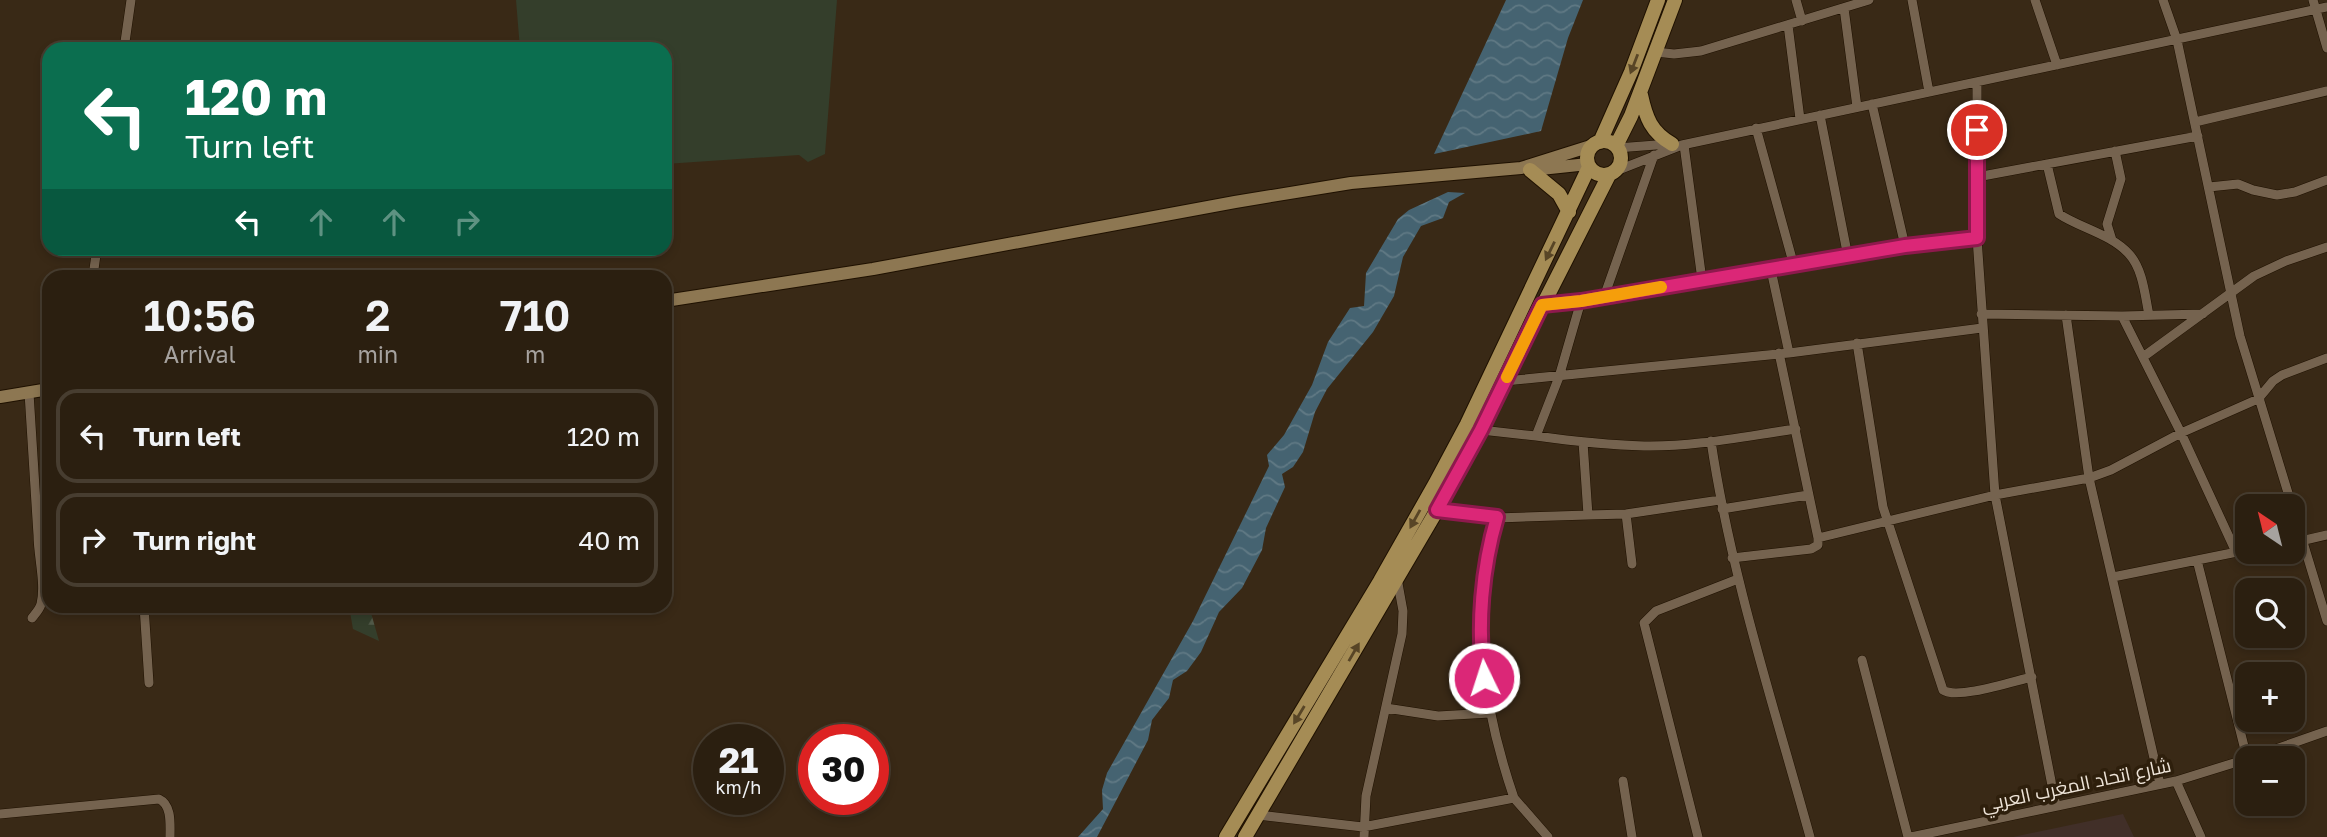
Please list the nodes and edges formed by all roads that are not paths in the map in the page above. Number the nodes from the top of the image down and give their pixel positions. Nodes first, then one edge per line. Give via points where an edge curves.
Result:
1 (131, 0) edge
2 (1658, 0) edge
3 (1675, 0) edge
4 (1796, 0) edge
5 (1869, 0) edge
6 (1912, 0) edge
7 (2035, 0) edge
8 (2163, 0) edge
9 (1858, 2) edge
10 (2315, 4) edge
11 (2327, 7) edge
12 (1844, 8) junction
13 (1802, 21) junction
14 (1788, 25) junction
15 (2177, 40) junction
16 (125, 42) edge
17 (2327, 48) edge
18 (1656, 52) junction
19 (2057, 65) junction
20 (1978, 82) junction
21 (2327, 90) edge
22 (1929, 92) junction
23 (1640, 93) junction
24 (1872, 104) junction
25 (1857, 107) junction
26 (1819, 115) junction
27 (1800, 119) junction
28 (2195, 122) junction
29 (1756, 128) junction
30 (2198, 136) junction
31 (1597, 144) junction
32 (1679, 145) junction
33 (1616, 147) junction
34 (2115, 151) junction
35 (1654, 155) junction
36 (2047, 164) junction
37 (1588, 165) junction
38 (1525, 169) junction
39 (1612, 173) junction
40 (1977, 177) junction
41 (2327, 180) edge
42 (2208, 187) junction
43 (1569, 212) junction
44 (1977, 238) junction
45 (2112, 240) junction
46 (1905, 246) junction
47 (2327, 247) edge
48 (1848, 257) junction
49 (1794, 266) junction
50 (1771, 270) junction
51 (1702, 280) junction
52 (2231, 292) junction
53 (1604, 297) junction
54 (672, 300) edge
55 (1581, 301) junction
56 (1542, 305) junction
57 (1981, 314) junction
58 (2203, 314) junction
59 (2066, 315) junction
60 (2122, 316) junction
61 (2149, 316) junction
62 (1982, 328) junction
63 (1857, 343) junction
64 (1784, 353) junction
65 (2143, 357) junction
66 (2327, 358) edge
67 (1559, 377) junction
68 (1505, 381) junction
69 (42, 390) edge
70 (29, 393) junction
71 (0, 397) edge
72 (2258, 399) junction
73 (1796, 429) junction
74 (1481, 430) junction
75 (2181, 433) junction
76 (1536, 436) junction
77 (1710, 441) junction
78 (1583, 442) junction
79 (2089, 478) junction
80 (2288, 494) edge
81 (1808, 495) junction
82 (1995, 495) junction
83 (1721, 504) junction
84 (1437, 510) junction
85 (1626, 514) junction
86 (1588, 515) junction
87 (1497, 517) junction
88 (1888, 520) junction
89 (2327, 535) edge
90 (1818, 538) junction
91 (2305, 542) edge
92 (2305, 545) edge
93 (2235, 552) joint
94 (1732, 558) junction
95 (2197, 560) junction
96 (1632, 564) dead end
97 (2113, 577) junction
98 (1397, 578) junction
99 (1738, 579) junction
100 (2324, 606) edge
101 (144, 613) edge
102 (32, 618) dead end
103 (2327, 621) edge
104 (1862, 660) dead end
105 (2032, 677) junction
106 (149, 683) dead end
107 (1386, 708) junction
108 (1490, 713) junction
109 (2327, 732) edge
110 (2245, 746) edge
111 (2284, 746) edge
112 (2235, 762) edge
113 (2176, 780) junction
114 (1623, 781) dead end
115 (2160, 784) junction
116 (1514, 799) junction
117 (2056, 806) junction
118 (0, 814) edge
119 (1258, 815) junction
120 (1364, 832) edge
121 (170, 837) edge
122 (1226, 837) edge
123 (1245, 837) edge
124 (1548, 837) edge
125 (1632, 837) edge
126 (1698, 837) edge
127 (1810, 837) edge
128 (1909, 837) edge
129 (2201, 837) edge

1 - 16 street
2 -> 31 main road
3 - 18 main road
4 - 13 street
5 - 9 street
6 - 22 street
7 - 19 street
8 - 15 street
9 - 12 street
10 - 11 street
10 - 15 street
10 - 17 street
12 - 13 street
12 - 25 street
13 - 14 street
14 - 18 street via 1701,51
14 - 27 street
15 - 19 street
15 - 28 street
18 - 23 main road
19 - 20 street
20 - 22 street
20 - 40 street
21 - 28 street
22 - 24 street
23 - 32 main road via 1651,127 1660,137
23 - 33 main road
24 - 25 street
24 - 46 street
25 - 26 street
26 - 27 street
26 - 48 street
27 - 29 street
28 - 30 street
29 - 32 street
29 - 49 street
30 - 34 street
30 - 42 street
31 - 33 main road via 1609,142
31 - 37 main road via 1588,155
31 - 38 street
32 - 33 street
32 - 35 street
32 - 51 street
33 - 39 main road via 1621,160
34 - 36 street
34 - 45 street via 2121,179 2107,224
35 - 39 street
35 - 53 street
36 - 40 street
36 - 45 street via 2059,214
37 - 38 street
37 - 39 main road via 1598,174
37 - 43 main road
38 - 43 main road via 1559,194
38 - 54 street via 1350,183 873,269
39 - 56 main road
40 - 44 street
41 - 42 street via 2277,195 2238,184
42 - 52 street
43 -> 122 main road via 1435,484
44 - 46 street
44 - 57 street
45 - 61 street via 2130,254 2139,272
46 - 48 street
47 - 52 street via 2254,276
48 - 49 street
49 - 50 street
50 - 51 street
50 - 64 street
51 - 53 street
52 - 58 street
52 - 72 street
53 - 55 street
55 - 56 street
55 - 67 street
56 - 68 main road
57 - 59 street
57 - 62 street
58 - 61 street
58 - 65 street
59 - 60 street
59 - 79 street
60 - 61 street
60 - 65 street
62 - 63 street
62 - 82 street
63 - 64 street
63 - 88 street
64 - 67 street
64 - 73 street
65 - 75 street
66 - 72 street via 2282,375
67 - 68 street
67 - 76 street
68 - 74 main road
69 - 70 street
70 - 71 street
70 - 102 street via 42,584 41,606
72 - 75 street
72 - 80 street
73 - 77 street
73 - 81 street
74 - 76 street
74 - 84 main road
75 - 79 street
75 - 93 street
76 - 78 street
77 - 78 street via 1647,446
77 - 83 street
78 - 86 street
79 - 82 street
79 - 97 street
81 - 83 street
81 - 90 street
82 - 88 street
82 - 105 street
83 - 85 street
83 - 94 street
84 - 87 street
84 - 98 main road
85 - 86 street
85 - 96 street
86 - 87 street
87 - 108 street via 1486,567 1482,631
88 - 90 street
88 - 105 street via 1944,692
89 - 91 street
90 - 94 street via 1818,545 1811,549
92 - 100 street
93 - 95 street
94 - 99 street
95 - 97 street
95 - 110 street
97 - 115 street
98 - 107 street via 1402,634
119 -> 98 main road
99 - 126 street via 1656,611 1644,623
99 - 127 street
100 - 103 street
101 - 106 street
104 - 128 street
105 - 117 street
107 - 108 street via 1438,716
107 - 120 street via 1366,796
108 - 116 street
109 - 111 street, شارع اتحاد المغرب العربي
112 - 113 street, شارع اتحاد المغرب العربي
113 - 115 street, شارع اتحاد المغرب العربي
113 - 129 street
114 - 125 street
115 - 117 street, شارع اتحاد المغرب العربي
116 - 120 street
116 - 124 street
117 - 128 street, شارع اتحاد المغرب العربي
118 - 121 street via 159,799 167,806
119 - 120 street
119 - 123 main road

